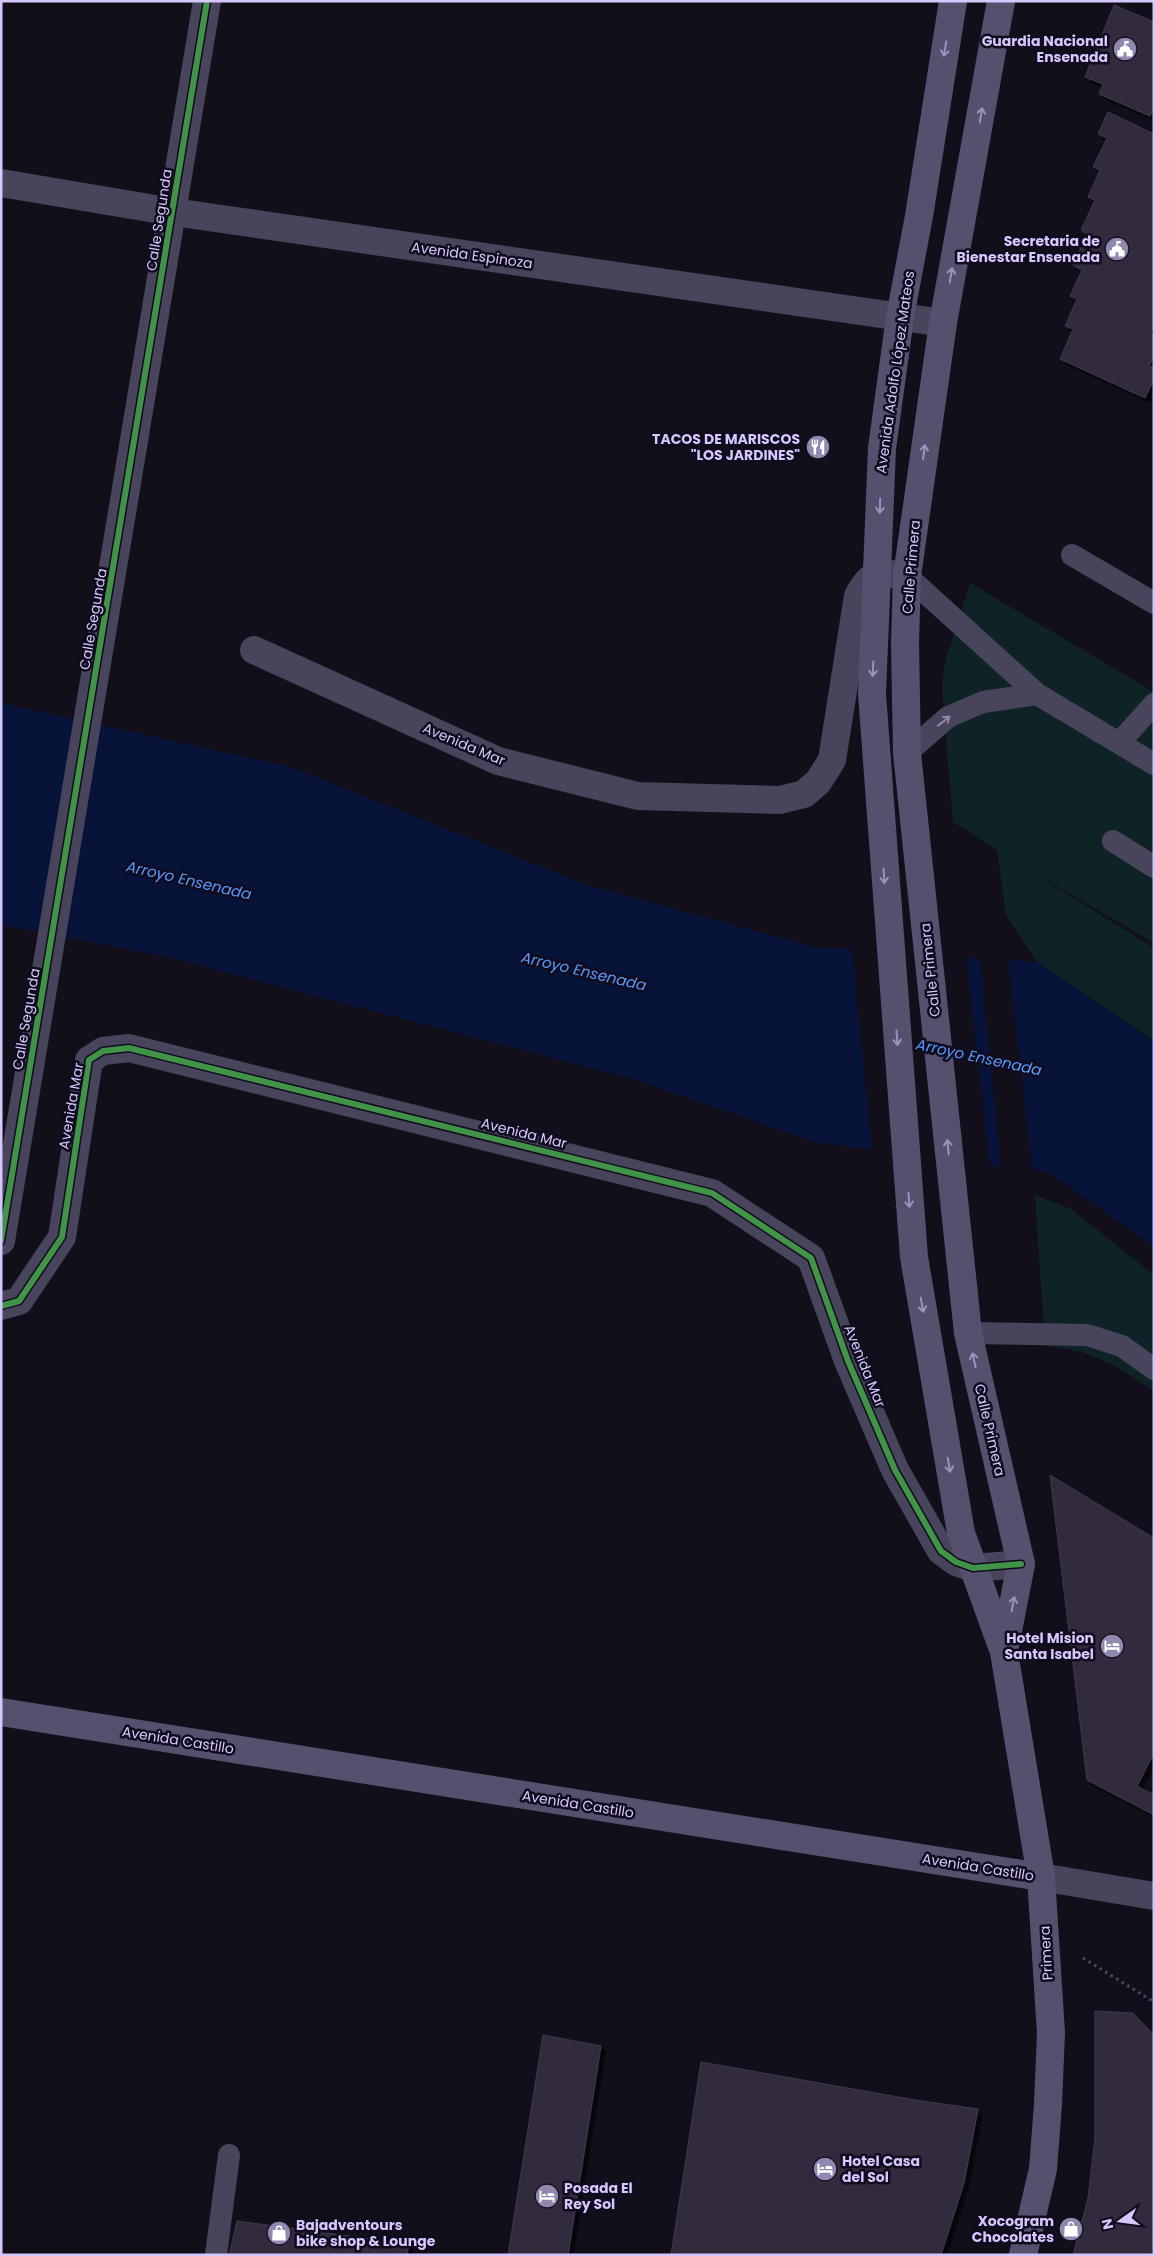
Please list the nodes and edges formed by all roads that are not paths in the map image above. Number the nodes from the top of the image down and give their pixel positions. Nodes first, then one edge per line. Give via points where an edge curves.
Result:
1 (207, 1) edge
2 (953, 1) edge
3 (1002, 1) edge
4 (1, 183) edge
5 (173, 212) junction
6 (900, 317) junction
7 (943, 322) junction
8 (1072, 556) dead end
9 (877, 573) junction
10 (907, 576) junction
11 (1154, 603) edge
12 (254, 650) dead end
13 (1036, 694) junction
14 (1154, 704) edge
15 (1119, 743) junction
16 (907, 753) junction
17 (1154, 764) edge
18 (1113, 841) dead end
19 (1154, 867) edge
20 (1, 1241) edge
21 (1, 1306) edge
22 (968, 1333) junction
23 (1154, 1369) edge
24 (1021, 1564) junction
25 (973, 1568) junction
26 (1004, 1652) junction
27 (1, 1712) edge
28 (1042, 1877) junction
29 (1154, 1896) edge
30 (229, 2155) dead end
31 (216, 2255) edge
32 (1023, 2255) edge

1 - 5 street, Calle Segunda
2 -> 6 main road, Avenida Adolfo López Mateos
7 -> 3 main road
4 - 5 street, Avenida Espinoza
5 - 6 street, Avenida Espinoza
5 - 20 street, Calle Segunda
6 - 7 street, Avenida Espinoza
6 -> 9 main road, Avenida Adolfo López Mateos via 882,448
10 -> 7 main road, Calle Primera
8 - 11 lane
9 - 10 street
9 - 12 street, Avenida Mar via 866,580 858,596 832,760 818,782 804,794 780,800 638,796 498,761
9 -> 25 main road, Avenida Adolfo López Mateos via 872,694 876,776 914,1257 961,1533
10 - 13 lane
10 - 16 main road, Calle Primera via 904,643
13 - 15 lane
16 -> 13 lane via 948,717 983,702
14 - 15 lane
15 - 17 lane
22 -> 16 main road, Calle Primera
18 - 19 lane
21 - 25 street, Avenida Mar via 19,1300 62,1237 89,1060 103,1051 129,1048 712,1192 811,1258 848,1361 894,1470 942,1551 956,1562
22 - 23 lane via 1087,1335 1122,1346
24 -> 22 main road, Calle Primera
24 - 25 street, Avenida Mar
26 -> 24 main road, Calle Primera
25 - 26 main road
26 - 28 main road, Primera
27 - 28 main road, Avenida Castillo
28 - 29 street, Avenida Castillo
28 - 32 main road, Primera via 1051,2033 1048,2104 1043,2169
30 - 31 lane

